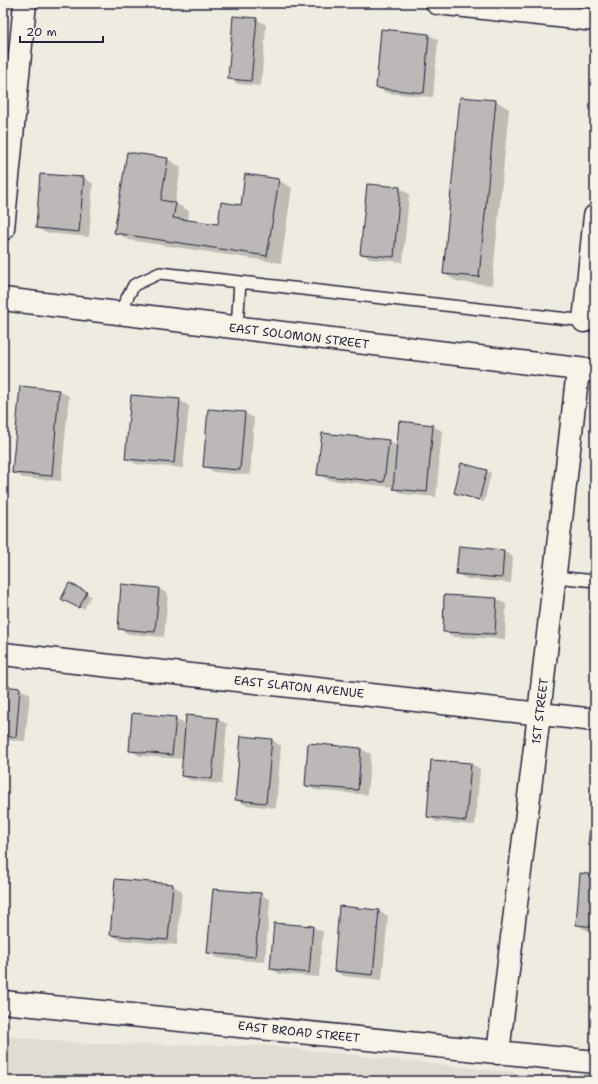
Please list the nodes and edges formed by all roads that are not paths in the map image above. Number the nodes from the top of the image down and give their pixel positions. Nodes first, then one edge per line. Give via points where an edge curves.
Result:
1 (25, 3) edge
2 (437, 3) edge
3 (595, 20) edge
4 (595, 216) edge
5 (3, 229) edge
6 (240, 282) junction
7 (3, 299) edge
8 (119, 313) junction
9 (589, 322) edge
10 (237, 328) junction
11 (587, 370) edge
12 (555, 577) junction
13 (595, 581) edge
14 (3, 654) edge
15 (539, 714) junction
16 (595, 720) edge
17 (3, 1002) edge
18 (498, 1053) junction
19 (595, 1062) edge

1 - 5 street
2 - 3 street
4 - 9 street
6 - 8 lane via 160,273 134,285
6 - 9 lane
6 - 10 lane
7 - 8 street, EAST SOLOMON STREET
8 - 10 street, EAST SOLOMON STREET
10 - 11 street, EAST SOLOMON STREET
11 - 12 street, 1ST STREET
12 - 13 lane
12 - 15 street, 1ST STREET
14 - 15 street, EAST SLATON AVENUE
15 - 16 street, EAST SLATON AVENUE
15 - 18 street, 1ST STREET
17 - 18 street, EAST BROAD STREET
18 - 19 street, EAST BROAD STREET

